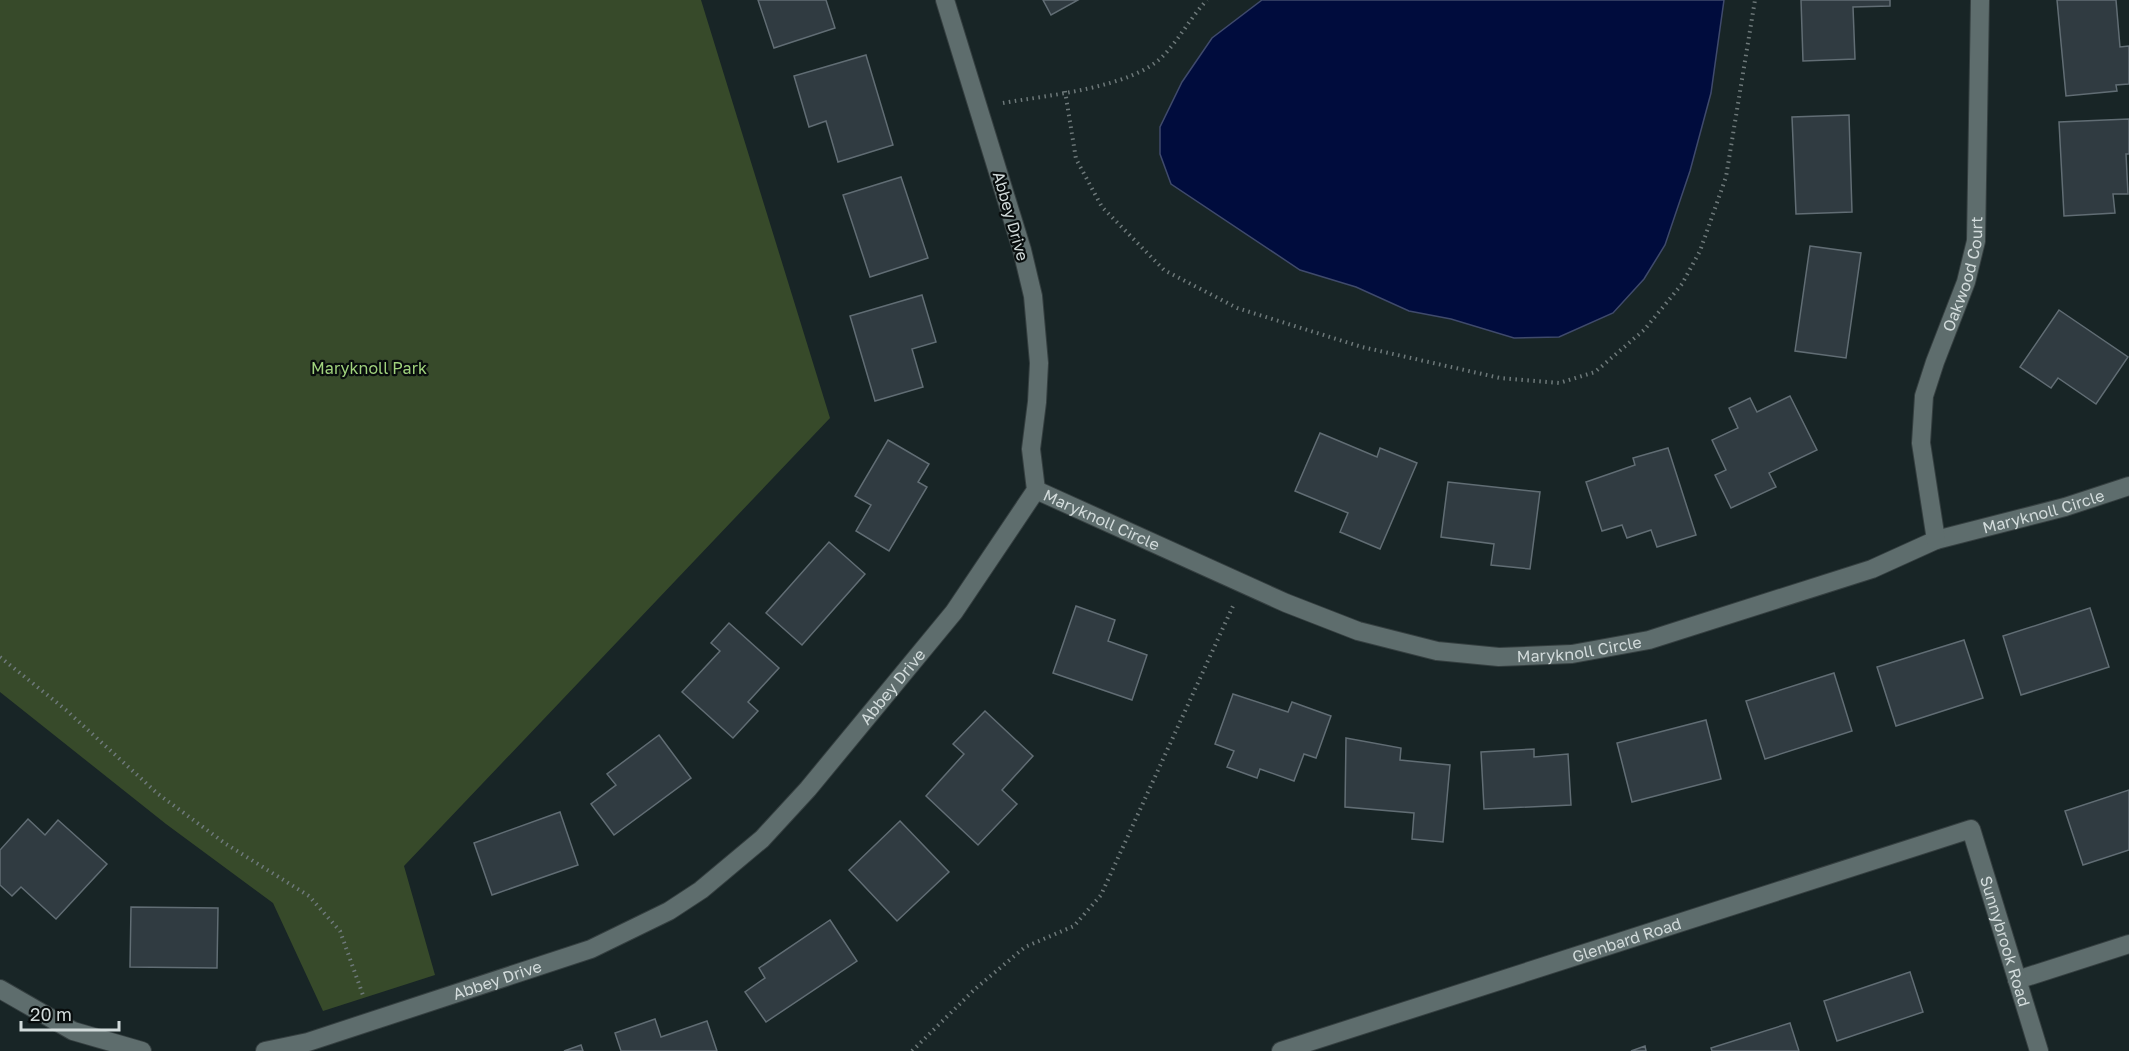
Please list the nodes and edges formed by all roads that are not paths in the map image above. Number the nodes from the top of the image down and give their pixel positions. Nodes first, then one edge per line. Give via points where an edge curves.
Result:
1 (945, 0) edge
2 (1980, 0) edge
3 (2129, 486) edge
4 (1036, 490) junction
5 (1936, 540) junction
6 (1971, 829) joint
7 (2129, 944) edge
8 (2018, 980) junction
9 (0, 989) edge
10 (142, 1051) edge
11 (265, 1051) edge
12 (1281, 1051) edge
13 (2039, 1051) edge

1 - 4 street, Abbey Drive via 1033,296 1039,363 1031,449
2 - 5 street, Oakwood Court via 1976,241 1966,282 1924,396 1921,443
3 - 5 street, Maryknoll Circle
4 - 5 street, Maryknoll Circle via 1243,584 1358,631 1425,648 1499,657 1572,654 1660,636 1872,569
4 - 11 street, Abbey Drive via 954,612 808,789 732,866 669,910 599,945 308,1042
6 - 8 street, Sunnybrook Road
6 - 12 street, Glenbard Road
7 - 8 street
8 - 13 street, Sunnybrook Road
9 - 10 street via 73,1031

